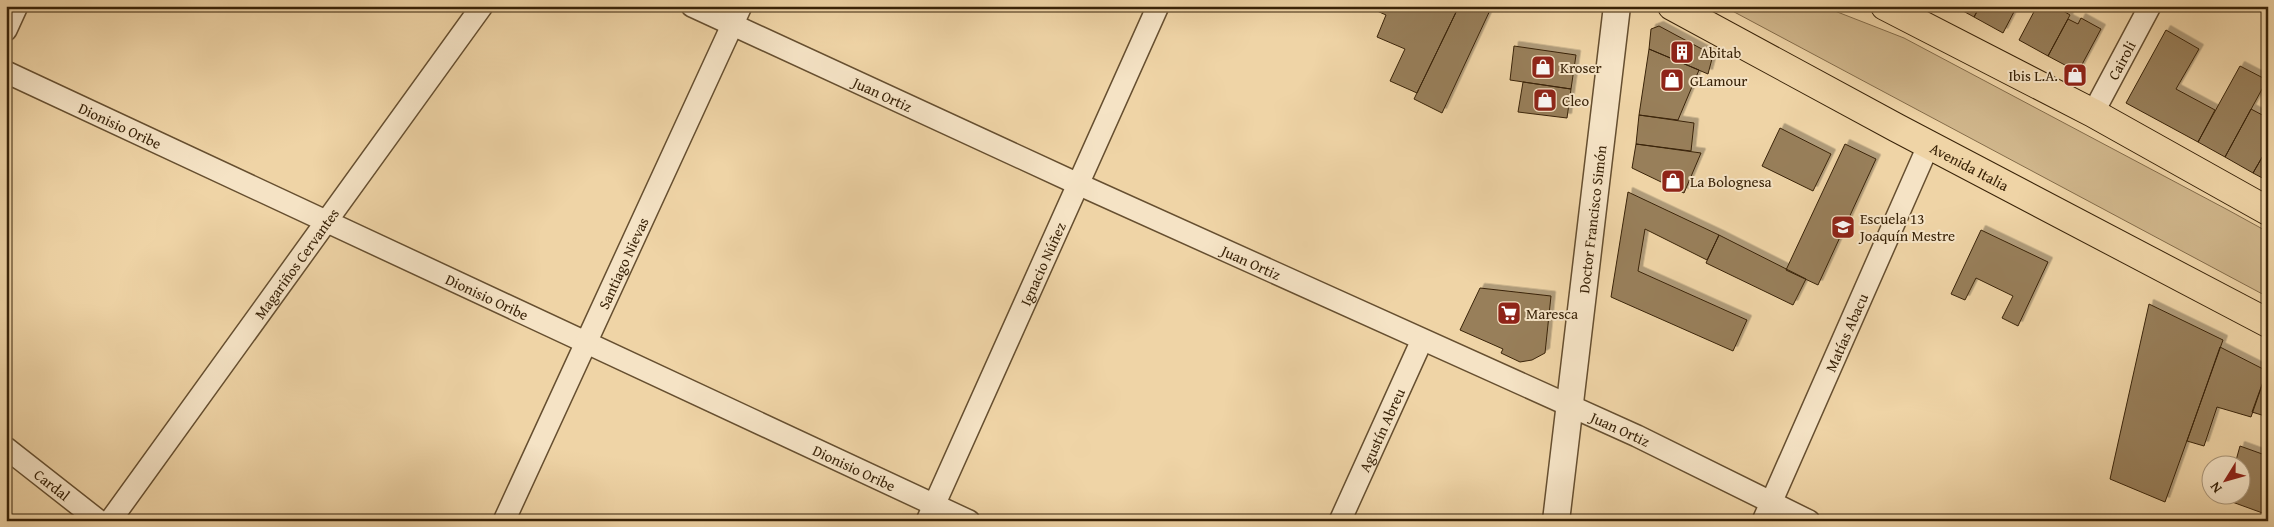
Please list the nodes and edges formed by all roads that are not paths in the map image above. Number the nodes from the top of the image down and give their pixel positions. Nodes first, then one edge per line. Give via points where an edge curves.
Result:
1 (17, 6) edge
2 (482, 6) edge
3 (692, 6) edge
4 (1158, 6) edge
5 (1617, 6) edge
6 (1672, 6) edge
7 (1885, 6) edge
8 (2150, 6) edge
9 (738, 15) edge
10 (6, 30) edge
11 (6, 72) edge
12 (2093, 113) junction
13 (1929, 144) junction
14 (1078, 184) junction
15 (2268, 211) edge
16 (327, 220) junction
17 (2268, 323) edge
18 (1422, 340) junction
19 (588, 342) junction
20 (1570, 408) junction
21 (6, 448) edge
22 (1767, 512) edge
23 (931, 513) edge
24 (99, 521) edge
25 (110, 521) edge
26 (504, 521) edge
27 (968, 521) edge
28 (1340, 521) edge
29 (1556, 521) edge
30 (1809, 521) edge

1 - 10 street
2 - 16 street, Magariños Cervantes
3 - 9 street, Juan Ortiz
4 - 14 street, Ignacio Núñez
5 - 20 street, Doctor Francisco Simón
6 - 13 main road, Avenida Italia
7 - 12 main road
8 - 12 street, Cairoli
9 - 14 street, Juan Ortiz
9 - 19 street, Santiago Nievas
11 - 16 street, Dionisio Oribe
12 - 15 main road
13 - 17 main road, Avenida Italia
13 - 22 street, Matías Abacu
14 - 18 street, Juan Ortiz
14 - 23 street, Ignacio Núñez
16 - 19 street, Dionisio Oribe
16 - 25 street, Magariños Cervantes
18 - 20 street, Juan Ortiz
18 - 28 street, Agustín Abreu
19 - 23 street, Dionisio Oribe
19 - 26 street, Santiago Nievas
20 - 22 street, Juan Ortiz via 1637,436
20 - 29 street, Doctor Francisco Simón
21 - 24 street, Cardal
22 - 30 street, Juan Ortiz
23 - 27 street, Dionisio Oribe

